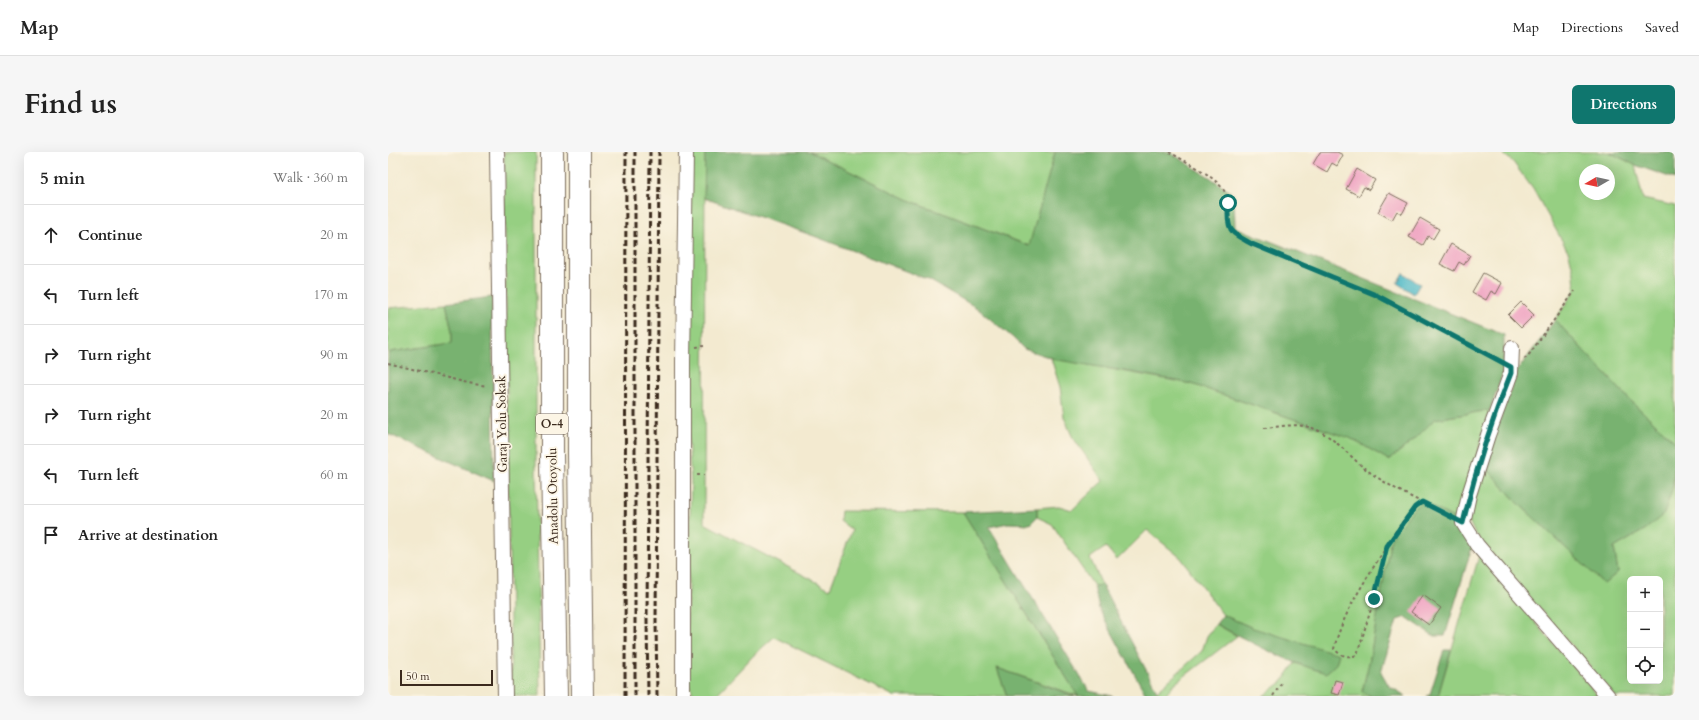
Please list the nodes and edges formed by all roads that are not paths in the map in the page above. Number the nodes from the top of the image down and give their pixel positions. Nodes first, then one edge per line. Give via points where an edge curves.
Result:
1 (497, 152) edge
2 (552, 152) edge
3 (579, 152) edge
4 (686, 152) edge
5 (1512, 348) dead end
6 (505, 696) edge
7 (556, 696) edge
8 (582, 696) edge
9 (683, 696) edge
10 (1608, 696) edge

1 - 6 street, Garaj Yolu Sokak
2 - 7 highway, Anadolu Otoyolu / O-4 via 552,456
3 - 8 highway, Anadolu Otoyolu / O-4
4 - 9 street
5 - 10 street via 1511,373 1488,436 1463,523 1477,545

